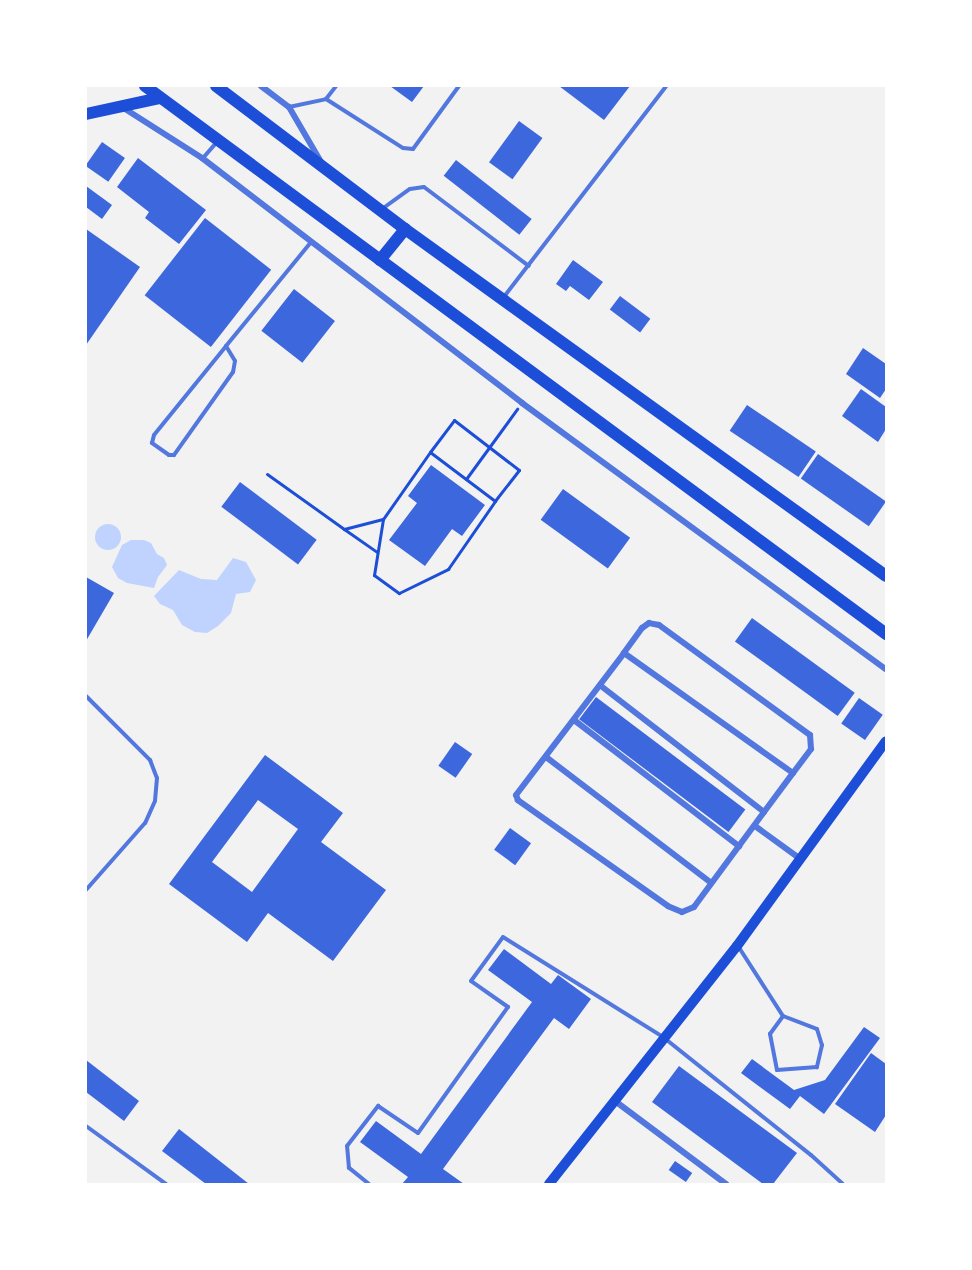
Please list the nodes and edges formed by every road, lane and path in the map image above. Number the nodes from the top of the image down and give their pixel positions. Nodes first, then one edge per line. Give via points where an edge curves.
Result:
1 (145, 86) edge
2 (216, 86) edge
3 (261, 86) edge
4 (336, 86) edge
5 (459, 86) edge
6 (666, 86) edge
7 (160, 98) junction
8 (326, 99) junction
9 (119, 105) junction
10 (289, 107) junction
11 (86, 114) edge
12 (220, 139) junction
13 (202, 158) junction
14 (323, 165) junction
15 (381, 210) junction
16 (405, 229) junction
17 (311, 242) junction
18 (380, 260) junction
19 (529, 266) junction
20 (502, 299) junction
21 (226, 346) junction
22 (522, 403) junction
23 (489, 447) junction
24 (430, 452) junction
25 (267, 474) dead end
26 (465, 479) junction
27 (495, 501) junction
28 (383, 519) junction
29 (344, 529) junction
30 (378, 552) junction
31 (886, 576) edge
32 (886, 634) edge
33 (624, 653) junction
34 (886, 669) edge
35 (601, 686) junction
36 (86, 696) edge
37 (574, 720) junction
38 (886, 741) edge
39 (546, 757) junction
40 (793, 773) junction
41 (764, 812) junction
42 (755, 826) junction
43 (739, 846) junction
44 (799, 858) junction
45 (710, 882) junction
46 (86, 890) edge
47 (737, 946) junction
48 (783, 1016) junction
49 (663, 1037) junction
50 (615, 1101) junction
51 (86, 1126) edge
52 (166, 1185) edge
53 (369, 1185) edge
54 (549, 1185) edge
55 (726, 1185) edge
56 (843, 1185) edge

1 - 7 main road
2 - 14 main road
3 - 10 street
4 - 8 lane
5 - 8 lane via 413,148 403,148
6 - 19 lane
7 - 9 main road
7 - 12 main road
8 - 10 lane
9 - 11 main road
9 - 13 street
10 - 14 street
12 - 13 lane
12 - 18 main road
13 - 17 street
14 - 15 main road
15 - 16 main road
15 - 19 lane via 410,189 424,187
16 - 18 main road
16 - 20 main road
17 - 21 lane
17 - 22 street
18 - 32 main road
19 - 20 lane
20 - 31 main road
21 - 21 lane via 154,435 152,444 169,455 174,455 233,372 235,361
22 - 23 path
22 - 34 street
23 - 24 path via 454,420
23 - 26 path
23 - 27 path via 519,470
24 - 26 path
24 - 28 path
25 - 29 path
26 - 27 path
27 - 30 path via 448,569 399,593 374,574
28 - 29 path
28 - 30 path
29 - 30 path
33 - 35 street
33 - 40 street
33 - 40 street via 642,628 649,623 659,625 810,735 811,749
35 - 37 street
35 - 41 street
36 - 46 lane via 150,760 157,778 155,801 145,823
37 - 39 street
37 - 43 street
38 - 44 main road
39 - 45 street
39 - 45 street via 519,790 518,800 682,912 694,907
40 - 41 street
41 - 42 street
42 - 43 street
42 - 44 street
43 - 45 street
44 - 47 main road
47 - 48 lane
47 - 49 main road
48 - 48 lane via 817,1029 822,1045 817,1066 777,1070 770,1034
49 - 50 main road
49 - 53 lane via 503,937 471,981 508,1007 418,1133 378,1106 347,1146 349,1168
49 - 56 lane
50 - 54 main road
50 - 55 street
51 - 52 lane

